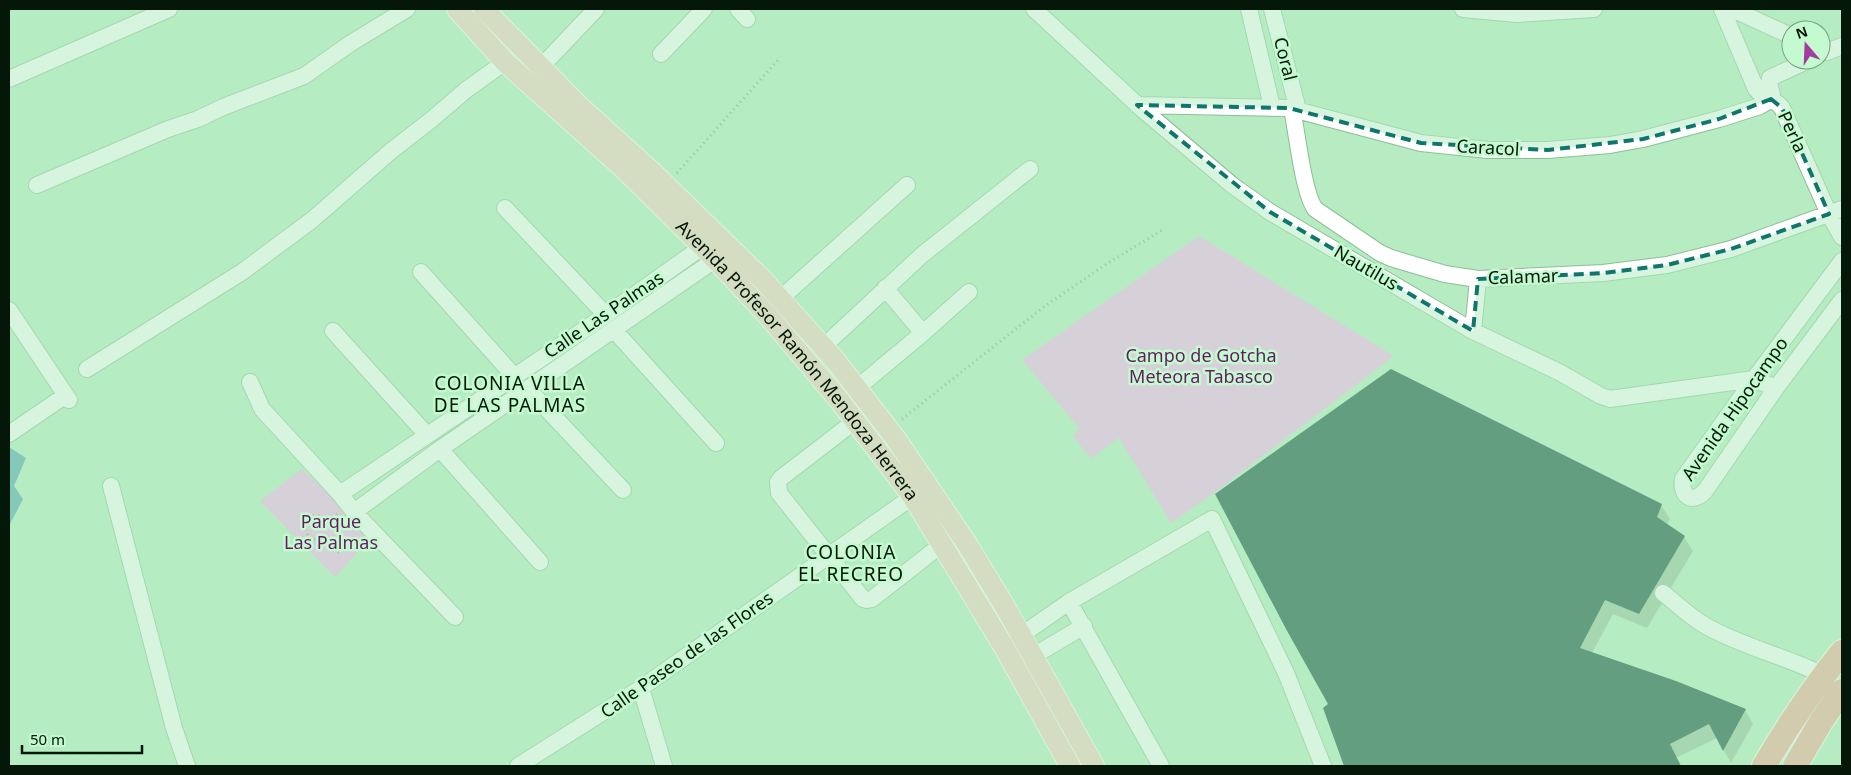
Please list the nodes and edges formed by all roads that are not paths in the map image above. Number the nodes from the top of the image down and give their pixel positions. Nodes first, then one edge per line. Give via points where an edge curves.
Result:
1 (169, 9) edge
2 (407, 9) edge
3 (457, 9) edge
4 (484, 9) edge
5 (596, 9) edge
6 (704, 9) edge
7 (1034, 9) edge
8 (1249, 9) edge
9 (1272, 9) edge
10 (1463, 9) edge
11 (1594, 9) edge
12 (1722, 9) edge
13 (1732, 9) edge
14 (1781, 31) edge
15 (661, 54) dead end
16 (505, 62) junction
17 (541, 67) junction
18 (1787, 70) edge
19 (9, 79) edge
20 (1770, 98) junction
21 (1137, 105) junction
22 (1272, 107) junction
23 (1295, 109) junction
24 (1030, 169) dead end
25 (907, 184) dead end
26 (37, 185) dead end
27 (506, 208) dead end
28 (1836, 212) edge
29 (1842, 237) edge
30 (717, 248) junction
31 (1842, 261) edge
32 (421, 272) dead end
33 (1478, 279) junction
34 (885, 288) junction
35 (969, 292) dead end
36 (780, 299) junction
37 (1842, 300) edge
38 (9, 310) edge
39 (606, 315) junction
40 (614, 330) junction
41 (333, 331) dead end
42 (581, 331) junction
43 (1473, 331) junction
44 (924, 333) junction
45 (560, 345) junction
46 (591, 346) junction
47 (823, 347) junction
48 (570, 360) junction
49 (87, 369) dead end
50 (1754, 379) junction
51 (509, 380) junction
52 (250, 382) dead end
53 (857, 388) junction
54 (1776, 388) junction
55 (528, 389) junction
56 (514, 398) junction
57 (478, 400) junction
58 (489, 415) junction
59 (855, 421) junction
60 (9, 434) edge
61 (427, 435) junction
62 (716, 443) dead end
63 (440, 449) junction
64 (111, 486) dead end
65 (623, 490) dead end
66 (920, 492) junction
67 (347, 508) junction
68 (941, 545) junction
69 (829, 557) junction
70 (540, 562) dead end
71 (1663, 593) dead end
72 (1069, 602) junction
73 (455, 617) dead end
74 (1084, 626) junction
75 (1021, 634) junction
76 (1004, 647) junction
77 (1842, 652) edge
78 (1033, 656) junction
79 (1015, 667) junction
80 (1824, 675) junction
81 (641, 688) junction
82 (1842, 691) edge
83 (187, 766) edge
84 (518, 766) edge
85 (664, 766) edge
86 (1070, 766) edge
87 (1094, 766) edge
88 (1161, 766) edge
89 (1323, 766) edge
90 (1764, 766) edge
91 (1795, 766) edge

1 - 19 street
2 - 26 street via 304,76 223,106
3 - 16 main road, Avenida Profesor Ramón Mendoza Herrera
4 - 17 main road, Avenida Profesor Ramón Mendoza Herrera
5 - 17 street
6 - 15 street
7 - 21 street, Nautilus
8 - 22 street, Coral
9 - 23 street, Coral
10 - 11 street via 1517,14
12 - 20 street, Perla via 1756,89
13 - 14 street
16 - 30 main road, Avenida Profesor Ramón Mendoza Herrera
16 - 49 street via 390,150 312,220 242,272
17 - 30 main road, Avenida Profesor Ramón Mendoza Herrera via 666,185
18 - 20 street via 1770,78
20 - 23 street, Caracol via 1760,106 1644,139 1548,150 1488,150 1421,142
20 - 28 street, Perla via 1782,108
21 - 22 street, Caracol
21 - 43 street, Nautilus via 1270,212
22 - 23 street, Caracol
23 - 33 street, Calamar via 1305,175 1316,209 1391,258 1445,274
24 - 34 street
25 - 36 street
27 - 39 street
28 - 29 street, Perla
28 - 33 street, Calamar via 1731,249 1667,265 1603,274
30 - 36 main road, Avenida Profesor Ramón Mendoza Herrera
30 - 39 street, Calle Las Palmas
30 - 40 street, Calle Las Palmas
30 - 59 main road, Avenida Profesor Ramón Mendoza Herrera
31 - 50 street, Avenida Hipocampo
32 - 51 street
33 - 43 street
34 - 44 street
34 - 47 street
35 - 44 street
36 - 47 main road, Avenida Profesor Ramón Mendoza Herrera
37 - 54 street, Avenida Hipocampo
38 - 60 street via 67,397
39 - 42 street, Calle Las Palmas
40 - 46 street, Calle Las Palmas
40 - 62 street
41 - 61 street
42 - 45 street, Calle Las Palmas
42 - 46 street via 580,343
43 - 50 street, Nautilus via 1610,399
44 - 53 street
45 - 48 street via 571,348
45 - 51 street, Calle Las Palmas
46 - 48 street, Calle Las Palmas
47 - 53 main road, Avenida Profesor Ramón Mendoza Herrera
48 - 55 street, Calle Las Palmas
50 - 54 street
50 - 54 street, Avenida Hipocampo via 1683,479 1683,492 1689,497 1695,499 1705,492
51 - 56 street via 500,390 502,397
51 - 57 street, Calle Las Palmas
52 - 67 street via 262,408
53 - 66 main road, Avenida Profesor Ramón Mendoza Herrera via 888,429
55 - 56 street, Calle Las Palmas
55 - 65 street
56 - 58 street, Calle Las Palmas
57 - 58 street via 489,404
57 - 61 street, Calle Las Palmas
58 - 63 street, Calle Las Palmas
59 - 66 main road, Avenida Profesor Ramón Mendoza Herrera
59 - 69 street via 778,482 780,493
61 - 67 street, Calle Las Palmas
63 - 67 street, Calle Las Palmas
63 - 70 street
64 - 83 street via 174,728
66 - 68 main road, Avenida Profesor Ramón Mendoza Herrera
66 - 69 street, Calle Paseo de las Flores
66 - 75 main road, Avenida Profesor Ramón Mendoza Herrera via 967,544
67 - 73 street
68 - 69 street via 867,600
68 - 76 main road, Avenida Profesor Ramón Mendoza Herrera
69 - 81 street, Calle Paseo de las Flores
71 - 80 street via 1698,621 1718,632
72 - 74 street
72 - 75 street
72 - 89 street via 1212,519 1286,673
74 - 78 street
74 - 88 street
75 - 76 street
75 - 78 main road, Avenida Profesor Ramón Mendoza Herrera
76 - 79 main road, Avenida Profesor Ramón Mendoza Herrera
77 - 80 highway
78 - 79 street
78 - 87 main road, Avenida Profesor Ramón Mendoza Herrera
79 - 86 main road, Avenida Profesor Ramón Mendoza Herrera
80 - 90 highway
81 - 84 street, Calle Paseo de las Flores
81 - 85 street
82 - 91 highway

